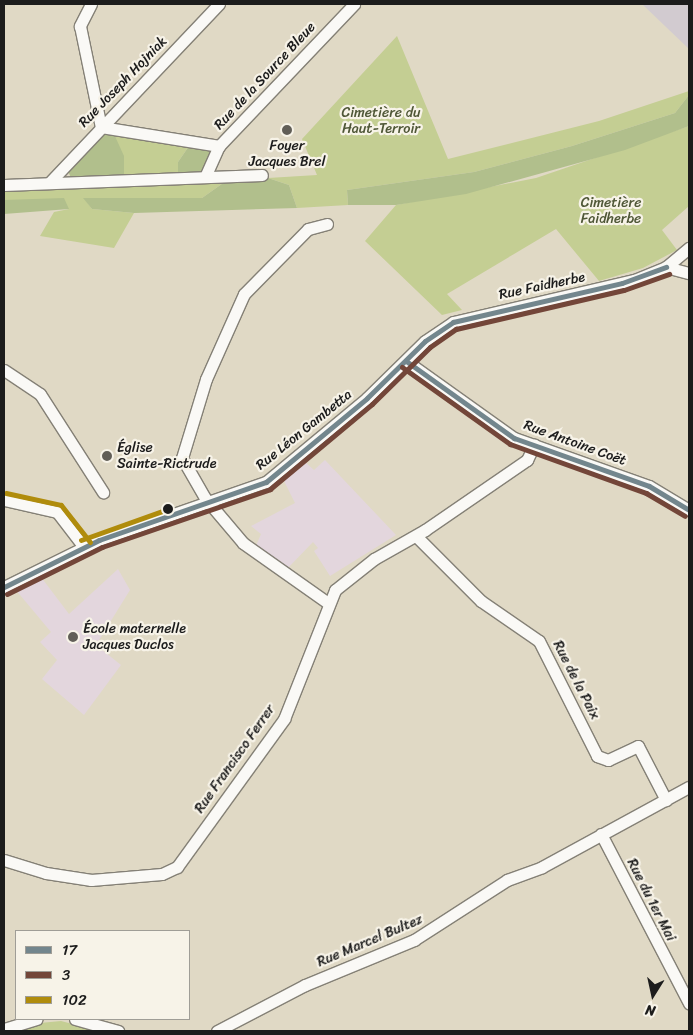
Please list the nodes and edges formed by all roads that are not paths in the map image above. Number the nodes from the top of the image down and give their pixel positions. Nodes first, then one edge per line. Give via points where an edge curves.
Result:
1 (91, 4) edge
2 (219, 4) edge
3 (354, 4) edge
4 (101, 127) junction
5 (219, 146) junction
6 (262, 175) dead end
7 (206, 177) junction
8 (49, 183) junction
9 (4, 185) edge
10 (327, 224) dead end
11 (689, 248) edge
12 (666, 267) junction
13 (689, 273) edge
14 (406, 361) junction
15 (4, 370) edge
16 (534, 445) junction
17 (103, 492) dead end
18 (4, 500) edge
19 (208, 503) junction
20 (689, 510) edge
21 (416, 536) junction
22 (84, 547) junction
23 (4, 587) edge
24 (328, 603) junction
25 (689, 787) edge
26 (666, 800) junction
27 (601, 834) junction
28 (4, 860) edge
29 (689, 1003) edge
30 (33, 1020) edge
31 (79, 1020) edge
32 (4, 1029) edge
33 (118, 1031) edge
34 (217, 1031) edge

1 - 4 street via 80,26
2 - 4 street, Rue Joseph Hojniak
3 - 5 street, Rue de la Source Bleue
4 - 5 street, Rue de la Source Bleue
4 - 8 street, Rue Joseph Hojniak
5 - 7 street, Rue de la Source Bleue
6 - 7 street
7 - 8 street
8 - 9 street
10 - 19 street via 308,229 244,294 206,379 182,462
11 - 12 street, Rue Faidherbe
12 - 13 street
12 - 14 street, Rue Faidherbe via 614,286 460,320 432,336
14 - 16 street, Rue Antoine Coët via 508,434
14 - 19 street, Rue Léon Gambetta via 272,478
15 - 17 street via 40,394
16 - 20 street, Rue Antoine Coët via 649,486
16 - 21 street, Rue Francisco Ferrer via 527,460
18 - 22 street via 57,512
19 - 22 street, Rue Léon Gambetta
19 - 24 street via 254,553
21 - 24 street, Rue Francisco Ferrer via 356,571
21 - 26 street, Rue de la Paix via 481,601 539,641 597,756 608,760 638,746
22 - 23 street, Rue Léon Gambetta
24 - 28 street, Rue Francisco Ferrer via 319,639 284,719 177,867 162,874 91,880 52,875
25 - 26 street, Rue Marcel Bultez
26 - 27 street, Rue Marcel Bultez
27 - 29 street, Rue du 1er Mai
27 - 34 street, Rue Marcel Bultez via 492,888 436,929
30 - 32 street
31 - 33 street

